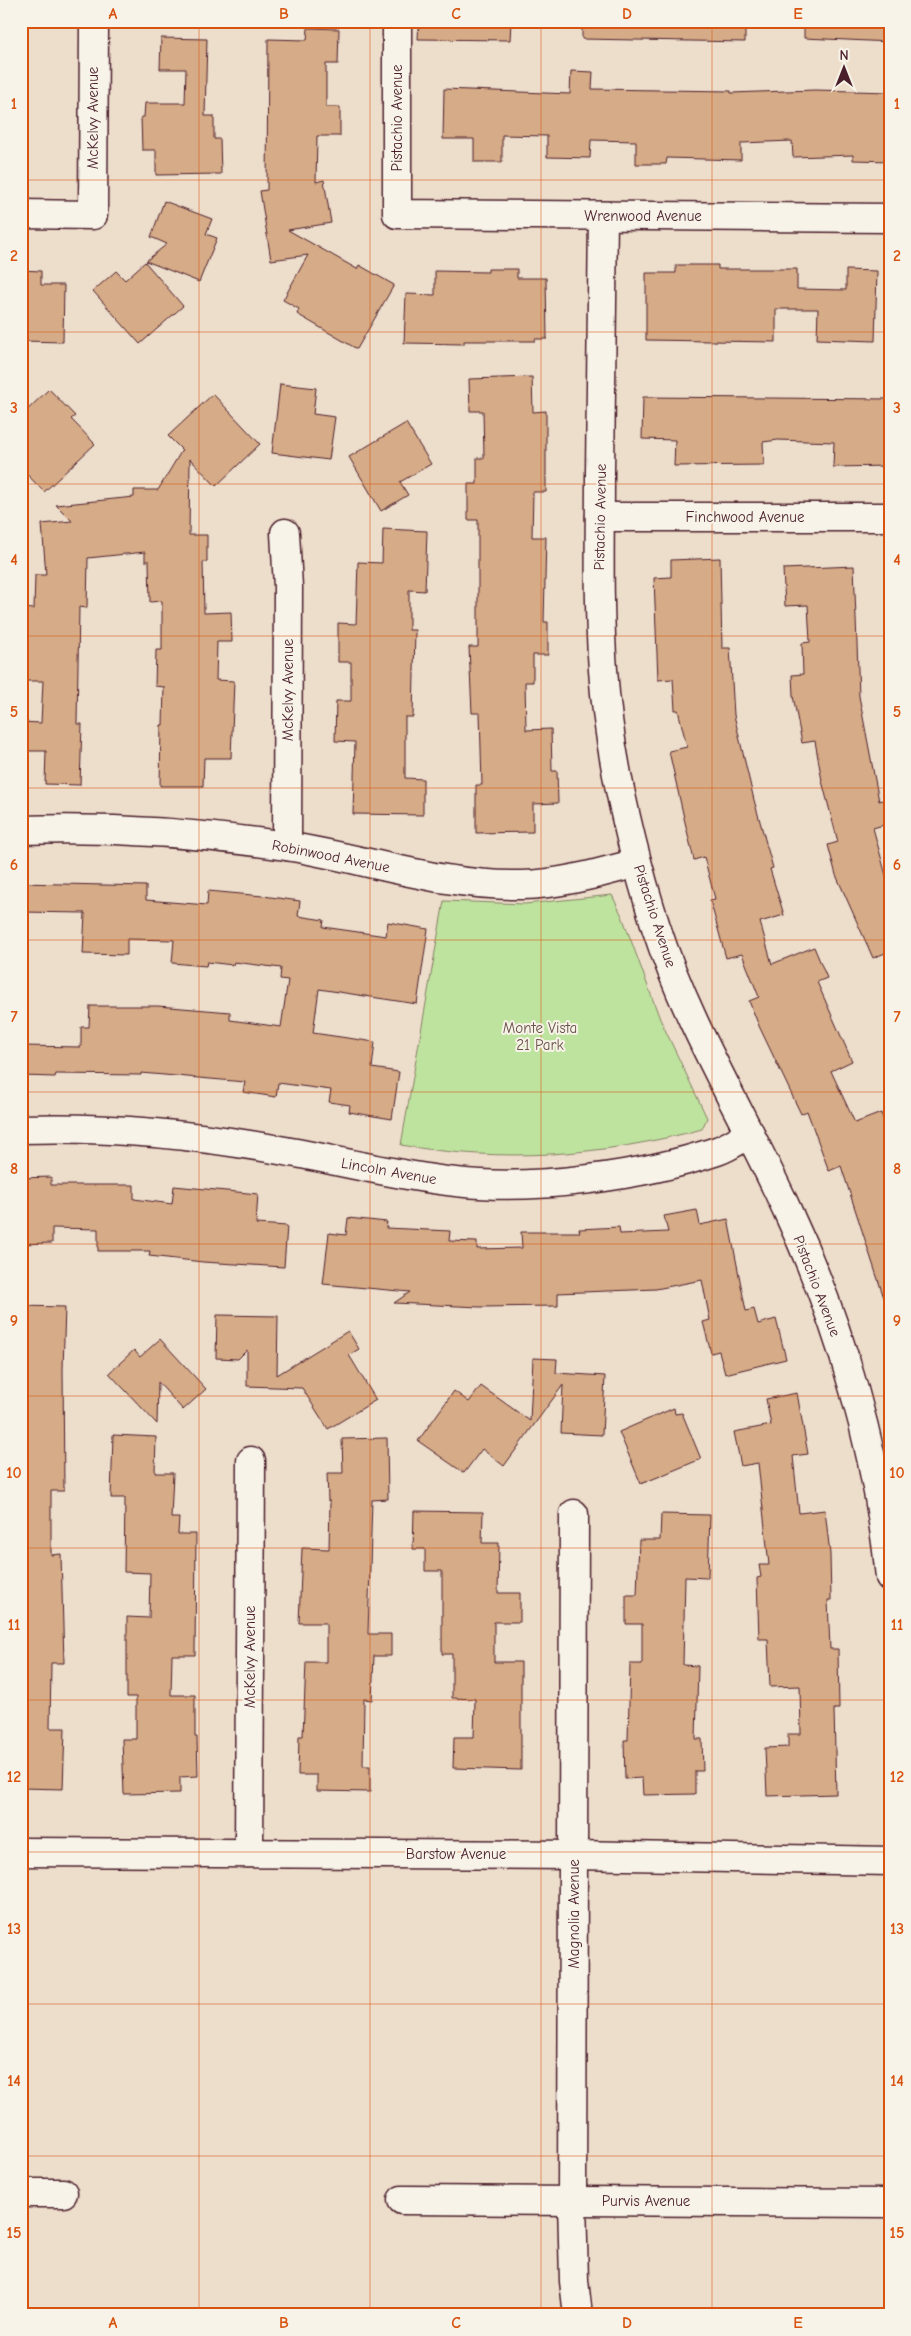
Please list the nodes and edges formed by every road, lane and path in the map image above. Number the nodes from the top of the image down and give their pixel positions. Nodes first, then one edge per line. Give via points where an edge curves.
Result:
1 (94, 21) edge
2 (397, 21) edge
3 (21, 214) edge
4 (397, 214) joint
5 (604, 216) junction
6 (890, 218) edge
7 (600, 517) junction
8 (890, 517) edge
9 (285, 533) dead end
10 (21, 830) edge
11 (287, 846) junction
12 (637, 863) junction
13 (21, 1129) edge
14 (750, 1133) junction
15 (251, 1462) dead end
16 (574, 1514) dead end
17 (888, 1529) edge
18 (890, 1577) edge
19 (21, 1852) edge
20 (249, 1853) junction
21 (574, 1855) junction
22 (890, 1862) edge
23 (21, 2193) edge
24 (63, 2193) dead end
25 (402, 2200) dead end
26 (572, 2201) junction
27 (890, 2203) edge
28 (578, 2315) edge

1 - 3 street, McKelvy Avenue via 93,215
2 - 4 street, Pistachio Avenue
4 - 5 street, Wrenwood Avenue
5 - 6 street, Wrenwood Avenue
5 - 7 street, Pistachio Avenue
7 - 8 street, Finchwood Avenue
7 - 12 street, Pistachio Avenue via 599,603 603,673 615,769
9 - 11 street, McKelvy Avenue via 288,587
10 - 11 street, Robinwood Avenue via 85,828
11 - 12 street, Robinwood Avenue via 460,881 522,885 584,877
12 - 14 street, Pistachio Avenue via 658,931 688,1009
13 - 14 street, Lincoln Avenue via 178,1135 457,1182 530,1184 636,1172 719,1150
14 - 17 street, Pistachio Avenue via 789,1213 825,1299 870,1450
15 - 20 street, McKelvy Avenue
16 - 21 street, Magnolia Avenue
17 - 18 street, Pistachio Avenue
19 - 20 street, Barstow Avenue
20 - 21 street, Barstow Avenue
21 - 22 street, Barstow Avenue
21 - 26 street, Magnolia Avenue
23 - 24 street
25 - 26 street, Purvis Avenue
26 - 27 street, Purvis Avenue
26 - 28 street, Magnolia Avenue

